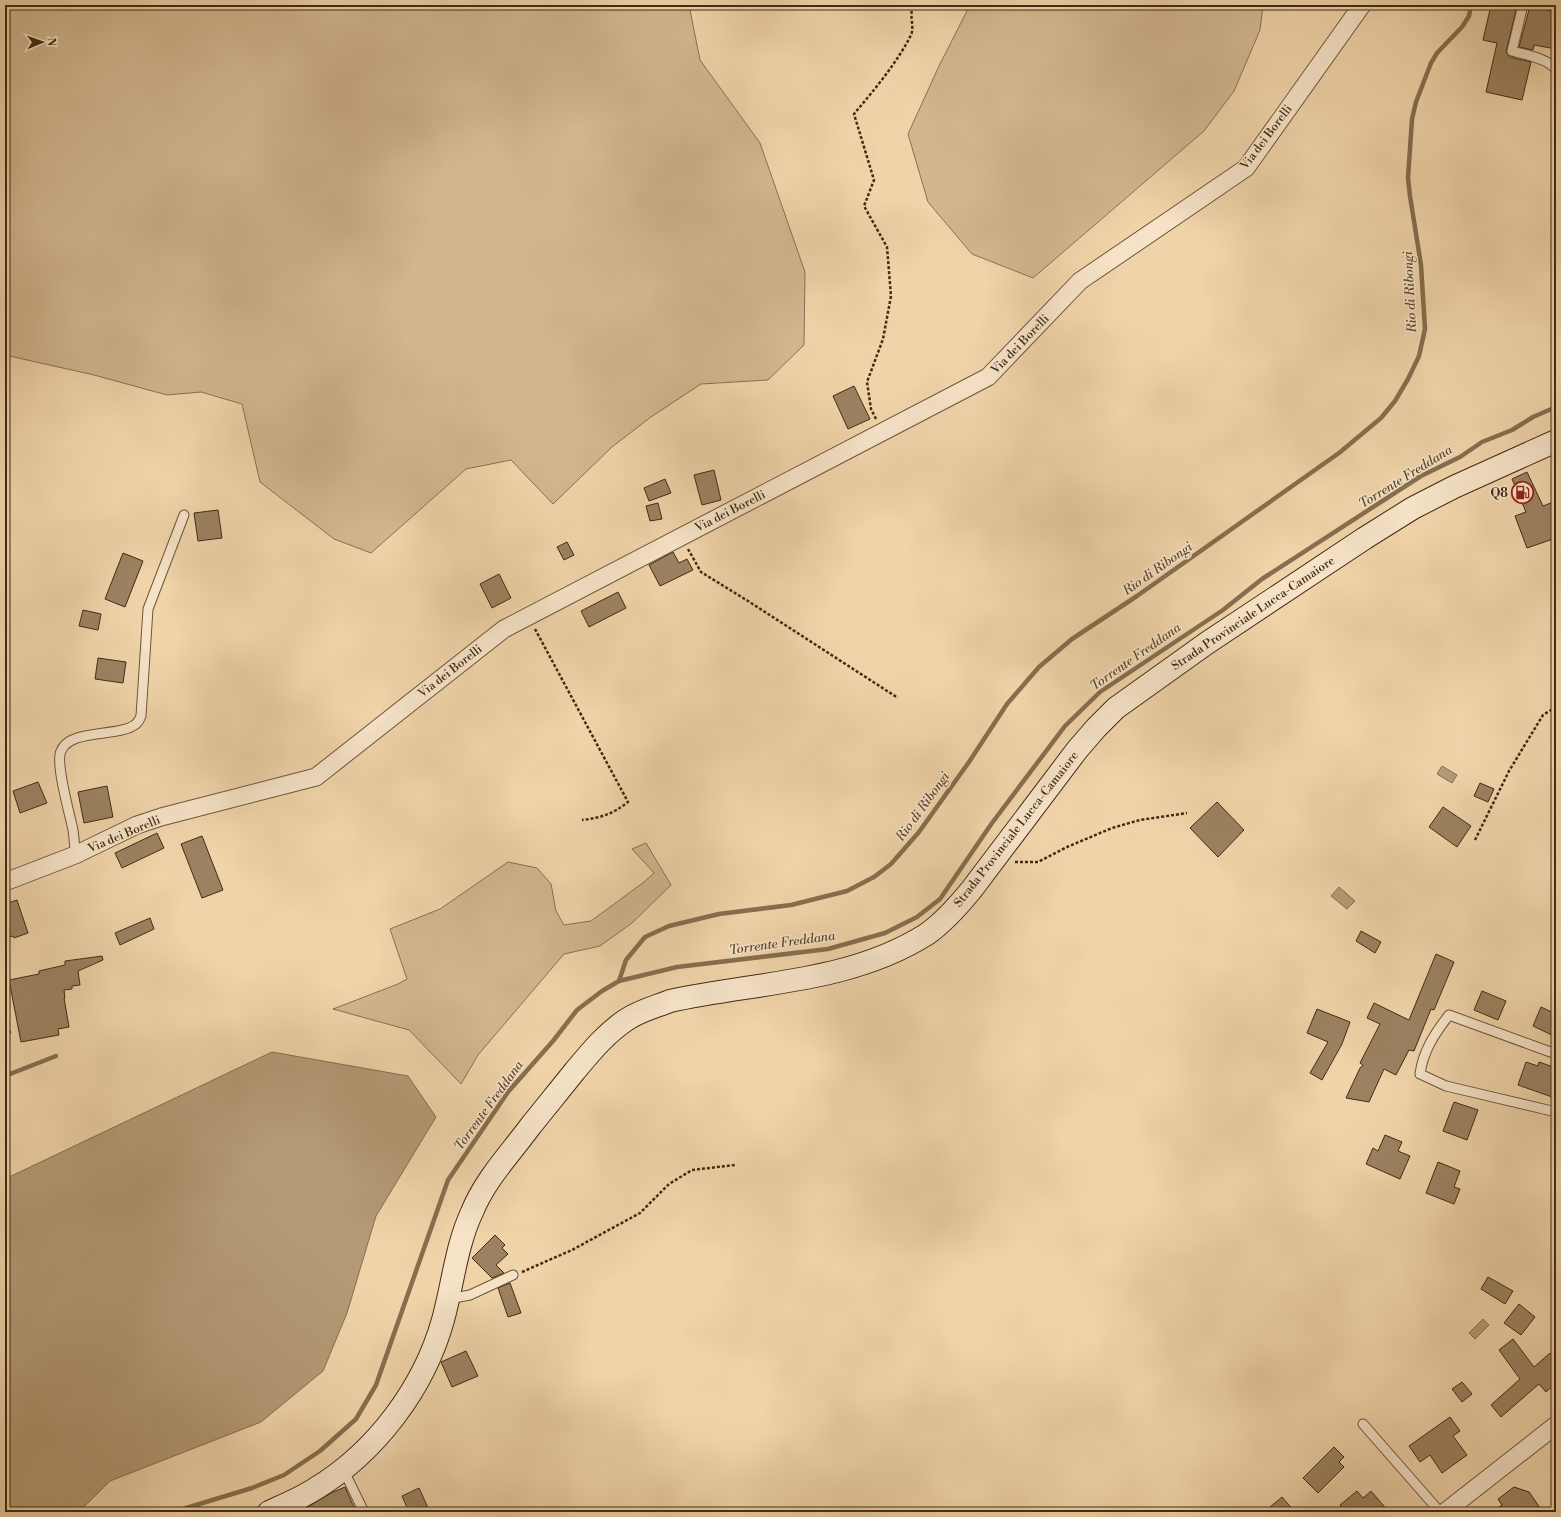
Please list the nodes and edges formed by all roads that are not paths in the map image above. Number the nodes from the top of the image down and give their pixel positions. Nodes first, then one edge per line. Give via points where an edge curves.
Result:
1 (1362, 5) edge
2 (1522, 8) dead end
3 (1556, 71) edge
4 (1556, 441) edge
5 (184, 515) dead end
6 (75, 855) junction
7 (5, 882) edge
8 (1556, 1054) edge
9 (1556, 1112) edge
10 (514, 1275) road end
11 (447, 1300) junction
12 (1363, 1424) dead end
13 (1556, 1425) edge
14 (343, 1469) junction
15 (269, 1512) edge
16 (364, 1512) edge
17 (1440, 1512) edge
18 (1445, 1512) edge

1 - 6 street, Via dei Borelli via 1246,168 1080,281 988,377 504,629 316,777 161,817
2 - 3 lane via 1512,50 1545,60 1555,67
4 - 11 main road, Strada Provinciale Lucca-Camaiore via 1413,508 1207,643 1116,708 1077,750 972,889 943,921 928,933 888,953 836,972 670,1001 627,1019 597,1044 485,1186 471,1212 461,1240
5 - 6 lane via 148,609 141,716 137,723 128,728 71,740 59,754
6 - 7 street, Via dei Borelli
8 - 9 lane via 1449,1015 1434,1034 1422,1061 1420,1074 1446,1086
10 - 11 lane via 470,1295
11 - 14 main road, Strada Provinciale Lucca-Camaiore via 431,1353 416,1384 379,1435
12 - 17 lane
13 - 18 street
14 - 15 main road, Strada Provinciale Lucca-Camaiore via 314,1490
14 - 16 lane

